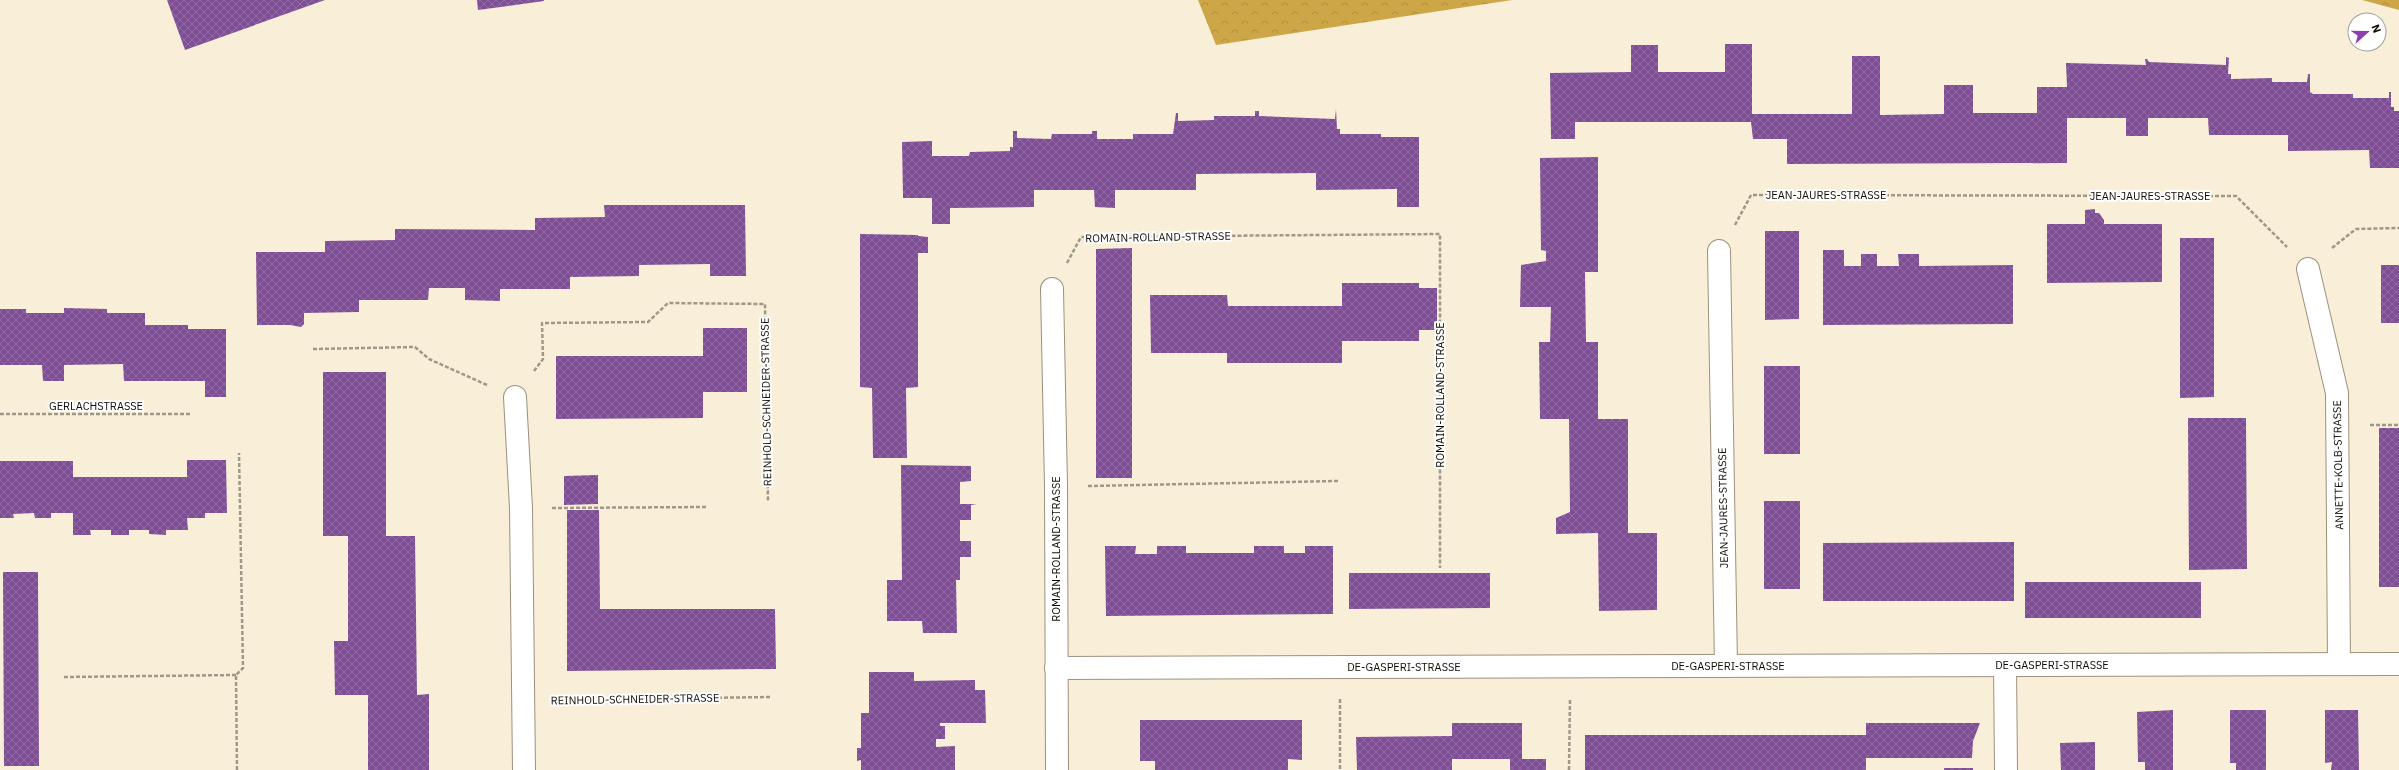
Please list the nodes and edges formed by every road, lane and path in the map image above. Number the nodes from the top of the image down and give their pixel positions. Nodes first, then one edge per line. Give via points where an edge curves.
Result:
1 (2399, 228) edge
2 (1719, 251) joint
3 (2308, 268) junction
4 (1052, 289) joint
5 (313, 349) dead end
6 (515, 398) junction
7 (0, 414) edge
8 (192, 414) dead end
9 (239, 452) dead end
10 (1338, 481) dead end
11 (1056, 486) junction
12 (768, 502) dead end
13 (706, 507) dead end
14 (521, 508) junction
15 (1440, 568) dead end
16 (2339, 664) junction
17 (2399, 664) edge
18 (2005, 665) junction
19 (1570, 666) junction
20 (1726, 666) junction
21 (1340, 667) junction
22 (1056, 668) junction
23 (236, 675) junction
24 (64, 677) dead end
25 (771, 697) dead end
26 (523, 700) junction
27 (236, 770) edge
28 (524, 770) edge
29 (1057, 770) edge
30 (1340, 770) edge
31 (1570, 770) edge
32 (2006, 770) edge

1 - 3 path via 2356,229
2 - 3 path, JEAN-JAURES-STRASSE via 1752,195 2236,196
2 - 20 street, JEAN-JAURES-STRASSE
3 - 16 street, ANNETTE-KOLB-STRASSE via 2337,393
4 - 11 street, ROMAIN-ROLLAND-STRASSE
4 - 15 path, ROMAIN-ROLLAND-STRASSE via 1081,237 1440,234
5 - 6 path via 415,347 429,360
6 - 12 path, REINHOLD-SCHNEIDER-STRASSE via 543,359 542,324 648,322 668,303 765,304
6 - 14 street
7 - 8 path, GERLACHSTRASSE
9 - 23 path via 244,668
10 - 11 path
11 - 22 street, ROMAIN-ROLLAND-STRASSE
13 - 14 path
14 - 26 street
16 - 17 street, DE-GASPERI-STRASSE
16 - 18 street, DE-GASPERI-STRASSE
18 - 20 street, DE-GASPERI-STRASSE
18 - 32 street
19 - 20 street, DE-GASPERI-STRASSE
19 - 21 street, DE-GASPERI-STRASSE
19 - 31 path
21 - 22 street, DE-GASPERI-STRASSE
21 - 30 path
22 - 29 street, ROMAIN-ROLLAND-STRASSE
23 - 24 path
23 - 27 path
25 - 26 path, REINHOLD-SCHNEIDER-STRASSE
26 - 28 street

